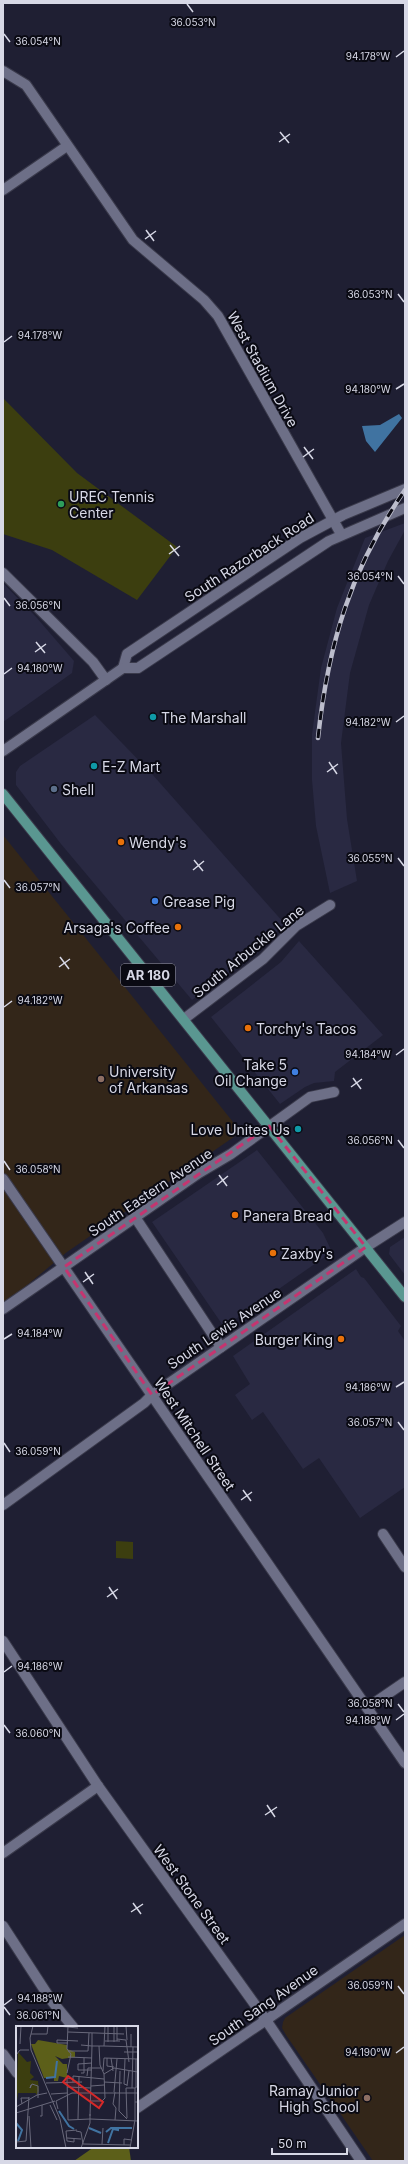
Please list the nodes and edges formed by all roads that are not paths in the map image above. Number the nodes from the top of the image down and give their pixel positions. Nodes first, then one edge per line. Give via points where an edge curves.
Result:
1 (3, 71) edge
2 (67, 146) junction
3 (3, 190) edge
4 (405, 489) edge
5 (405, 508) edge
6 (333, 520) junction
7 (341, 534) junction
8 (3, 573) edge
9 (123, 668) junction
10 (106, 680) junction
11 (3, 751) edge
12 (3, 794) edge
13 (330, 905) dead end
14 (184, 1019) junction
15 (334, 1092) dead end
16 (269, 1126) junction
17 (3, 1179) edge
18 (135, 1217) junction
19 (405, 1222) edge
20 (366, 1247) junction
21 (64, 1267) junction
22 (405, 1297) edge
23 (3, 1309) edge
24 (221, 1346) junction
25 (152, 1395) junction
26 (3, 1505) edge
27 (383, 1534) dead end
28 (405, 1567) edge
29 (3, 1641) edge
30 (405, 1682) edge
31 (367, 1708) junction
32 (405, 1763) edge
33 (98, 1786) junction
34 (3, 1853) edge
35 (405, 1924) edge
36 (3, 1926) edge
37 (266, 2020) junction
38 (72, 2026) edge
39 (3, 2054) edge
40 (16, 2072) edge
41 (138, 2107) edge
42 (361, 2161) edge

1 - 2 street, West Stadium Drive via 26,85
2 - 3 street
2 - 6 street, West Stadium Drive via 133,240 204,300 218,316
4 - 6 street, South Razorback Road
5 - 7 street, South Razorback Road
6 - 7 street, West Stadium Drive
6 - 9 street, South Razorback Road via 279,552 128,654
7 - 9 street, South Razorback Road via 308,553 138,668
8 - 10 street via 94,662
9 - 10 street, South Razorback Road
10 - 11 street, South Razorback Road
12 - 14 main road, AR 180
13 - 14 street, South Arbuckle Lane via 296,926 264,959
14 - 16 main road, AR 180
15 - 16 street, South Eastern Avenue via 310,1097
16 - 18 street, South Eastern Avenue
16 - 20 main road, AR 180
17 - 21 street, West Mitchell Street
18 - 21 street, South Eastern Avenue
18 - 24 street
19 - 20 street, South Lewis Avenue
20 - 22 main road, AR 180
20 - 24 street, South Lewis Avenue
21 - 23 street, South Eastern Avenue
21 - 25 street, West Mitchell Street
24 - 25 street, South Lewis Avenue
25 - 26 street, South Lewis Avenue
25 - 31 street, West Mitchell Street
27 - 28 street
29 - 33 street, West Stone Street
30 - 31 street
31 - 32 street, West Mitchell Street
33 - 34 street
33 - 37 street, West Stone Street
35 - 37 street, South Sang Avenue
36 - 38 street via 51,2000
37 - 41 street, South Sang Avenue
37 - 42 street, West Stone Street
39 - 40 street

